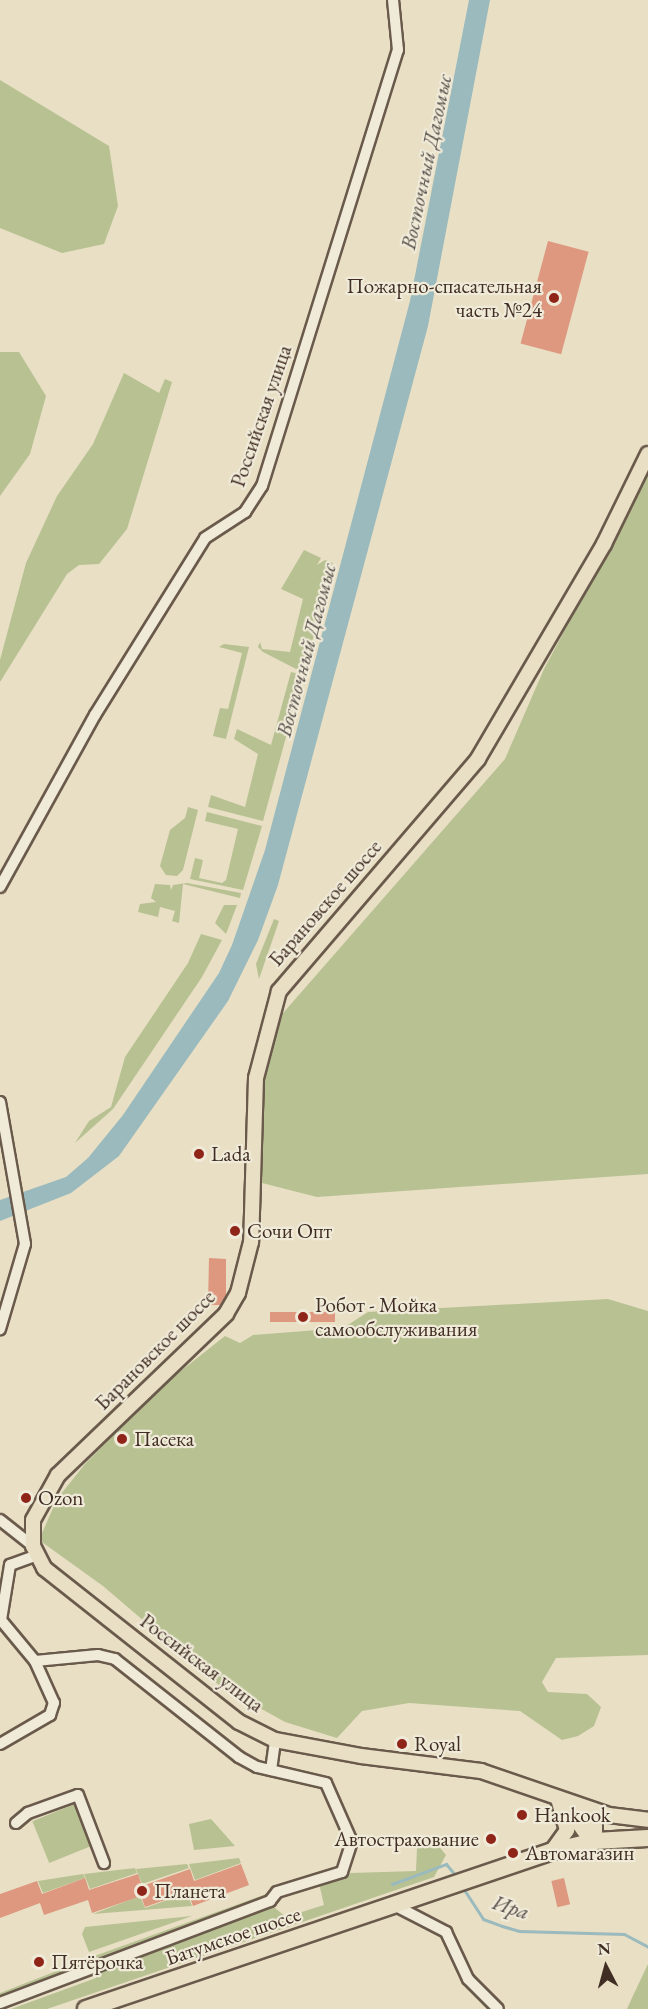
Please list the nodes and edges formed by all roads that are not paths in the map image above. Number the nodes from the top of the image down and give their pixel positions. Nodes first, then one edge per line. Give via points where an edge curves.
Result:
1 (393, 0) edge
2 (648, 454) edge
3 (0, 887) edge
4 (0, 1102) edge
5 (0, 1329) edge
6 (0, 1520) edge
7 (34, 1551) junction
8 (35, 1661) junction
9 (275, 1740) junction
10 (0, 1744) edge
11 (271, 1770) junction
12 (558, 1798) junction
13 (648, 1820) edge
14 (16, 1822) dead end
15 (648, 1838) edge
16 (593, 1841) junction
17 (552, 1851) junction
18 (104, 1863) dead end
19 (394, 1905) junction
20 (0, 2003) edge
21 (86, 2009) edge
22 (498, 2009) edge

1 - 3 street, Российская улица via 398,50 262,486 245,512 205,538 95,715
2 - 7 main road, Барановское шоссе via 604,544 478,759 279,991 256,1078 251,1242 242,1285 226,1314 58,1475 33,1520
4 - 5 street via 23,1225 19,1274
6 - 7 street, Российская улица
7 - 8 street via 10,1565 1,1620
7 - 9 main road, Российская улица via 44,1568 207,1697 239,1722
8 - 10 street via 54,1702 50,1715
8 - 11 street via 98,1655 115,1659 214,1741
9 - 11 street
9 - 12 main road, Российская улица via 361,1756 481,1771
11 - 20 street via 315,1780 332,1789 352,1842 342,1872 277,1892 270,1901
12 - 13 main road, Российская улица via 609,1815
12 - 16 main road
12 - 17 main road via 567,1830
14 - 18 street via 28,1813 78,1795
15 - 16 highway, Батумское шоссе
16 - 17 highway, Батумское шоссе
17 - 19 highway, Батумское шоссе
19 - 21 highway, Батумское шоссе
19 - 22 street via 446,1932 468,1978

